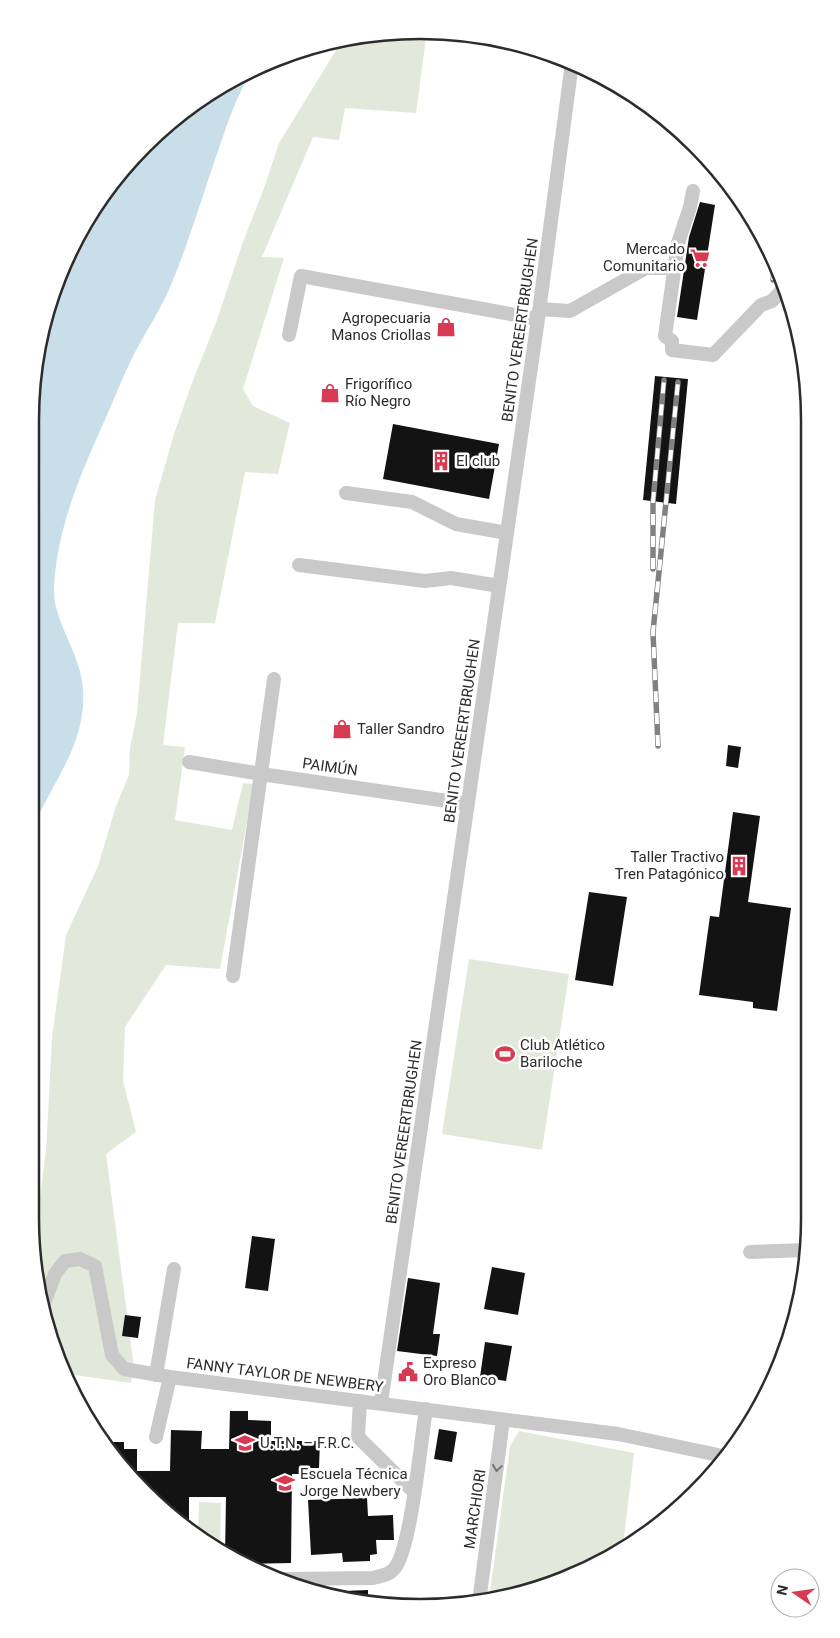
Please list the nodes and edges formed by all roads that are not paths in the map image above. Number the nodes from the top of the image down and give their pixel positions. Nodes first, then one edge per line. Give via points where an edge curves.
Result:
1 (571, 70) edge
2 (693, 191) dead end
3 (674, 268) junction
4 (780, 293) edge
5 (539, 314) junction
6 (290, 335) dead end
7 (346, 493) dead end
8 (507, 533) junction
9 (299, 565) dead end
10 (499, 586) junction
11 (274, 679) dead end
12 (189, 762) dead end
13 (261, 774) junction
14 (468, 804) junction
15 (233, 976) dead end
16 (799, 1250) edge
17 (750, 1252) dead end
18 (174, 1269) dead end
19 (47, 1296) edge
20 (163, 1376) junction
21 (360, 1401) junction
22 (381, 1403) junction
23 (426, 1410) junction
24 (503, 1420) junction
25 (156, 1437) dead end
26 (718, 1455) edge
27 (414, 1492) junction
28 (297, 1579) edge
29 (480, 1594) edge

1 - 5 street, BENITO VEREERTBRUGHEN
2 - 3 street
3 - 4 street via 665,336 672,341 672,350 714,356 761,306
3 - 5 street via 646,268 570,311
5 - 6 street via 302,276
5 - 8 street, BENITO VEREERTBRUGHEN
7 - 8 street via 412,502 456,524
8 - 10 street, BENITO VEREERTBRUGHEN
9 - 10 street via 425,581 451,578
10 - 14 street, BENITO VEREERTBRUGHEN
11 - 13 street
12 - 13 street, PAIMÚN
13 - 14 street, PAIMÚN
13 - 15 street
14 - 22 street, BENITO VEREERTBRUGHEN
16 - 17 street
18 - 20 street
19 - 20 street, FANNY TAYLOR DE NEWBERY via 55,1274 66,1261 80,1259 95,1266 112,1355 124,1369
20 - 21 street, FANNY TAYLOR DE NEWBERY
20 - 25 street
21 - 22 street, FANNY TAYLOR DE NEWBERY
21 - 27 street via 358,1438
22 - 23 street, FANNY TAYLOR DE NEWBERY
23 - 24 street, FANNY TAYLOR DE NEWBERY
23 - 27 street
24 - 26 street, FANNY TAYLOR DE NEWBERY via 618,1434
24 -> 29 street, MARCHIORI
27 - 28 street via 400,1559 394,1570 373,1578

